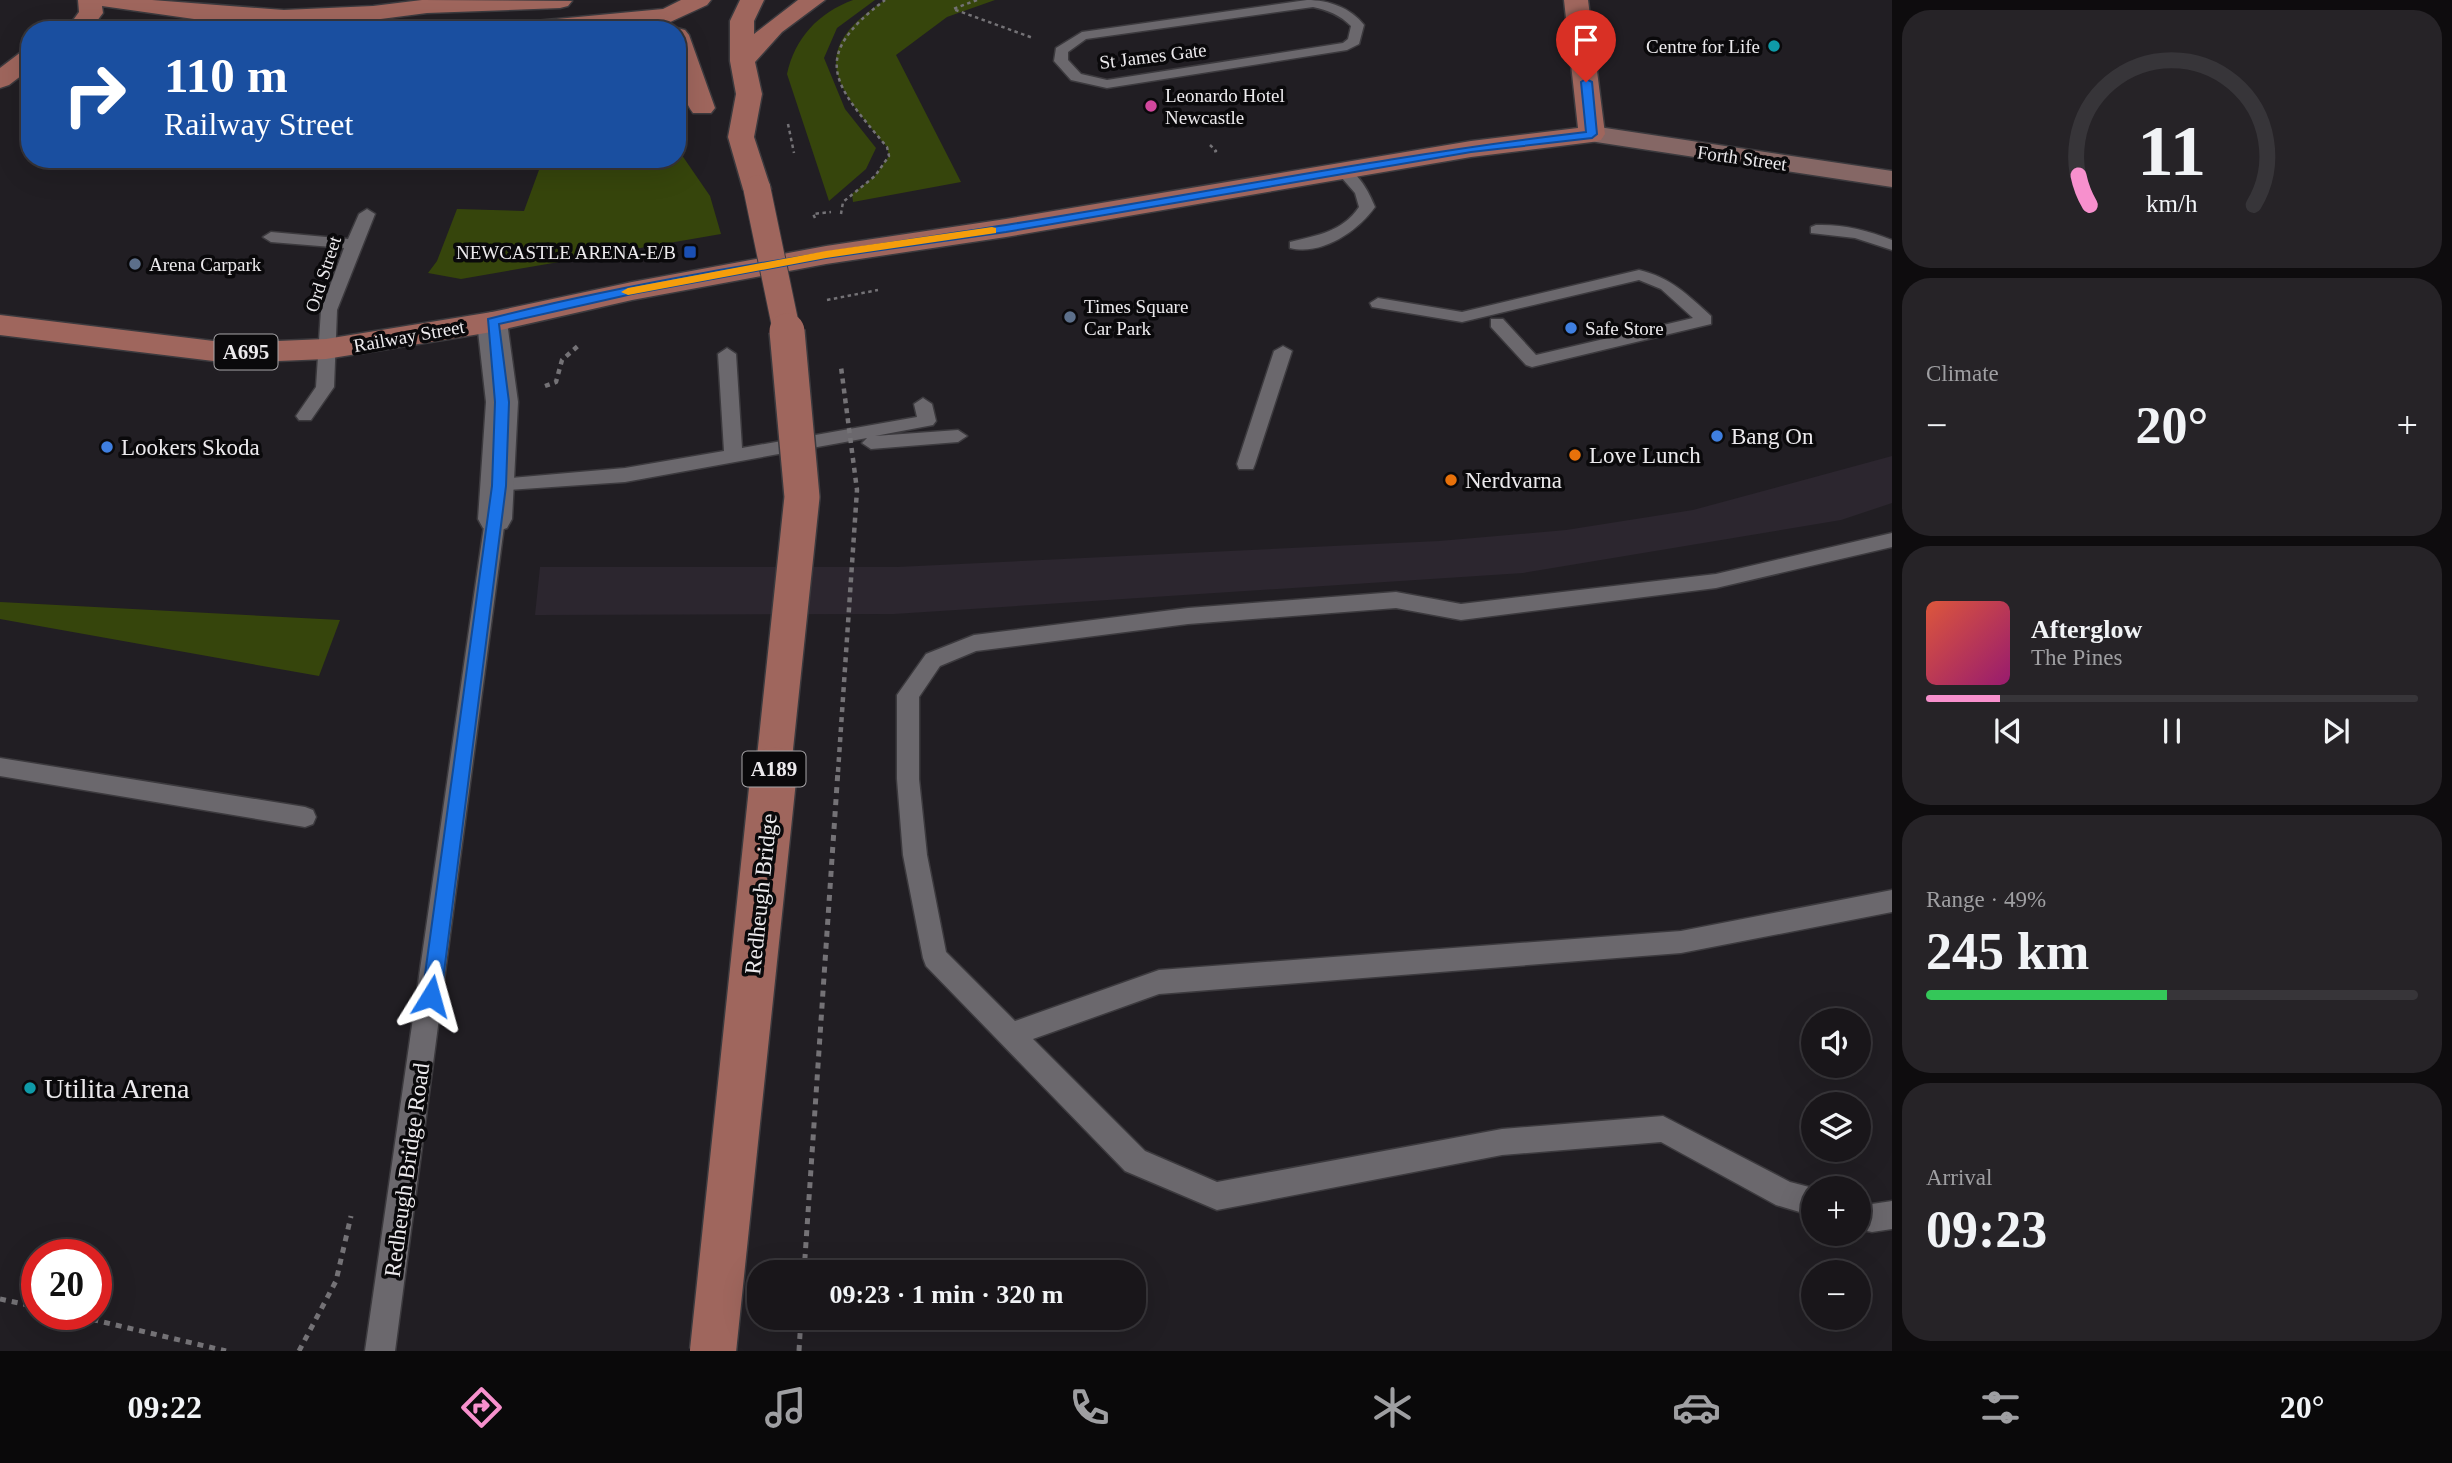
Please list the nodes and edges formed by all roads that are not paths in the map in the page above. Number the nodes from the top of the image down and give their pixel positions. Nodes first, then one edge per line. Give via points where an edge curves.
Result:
1 (90, 0) edge
2 (108, 0) edge
3 (459, 0) edge
4 (586, 0) edge
5 (696, 0) edge
6 (813, 0) edge
7 (1576, 0) edge
8 (1281, 3) edge
9 (422, 8) junction
10 (747, 10) edge
11 (672, 20) edge
12 (85, 21) edge
13 (21, 52) edge
14 (0, 55) edge
15 (686, 61) edge
16 (742, 61) junction
17 (21, 64) edge
18 (0, 80) edge
19 (686, 100) edge
20 (702, 108) junction
21 (1592, 134) junction
22 (741, 137) junction
23 (1342, 170) junction
24 (1892, 179) edge
25 (367, 215) dead end
26 (1816, 230) dead end
27 (271, 237) dead end
28 (353, 244) junction
29 (1296, 245) dead end
30 (1892, 245) edge
31 (1378, 303) dead end
32 (492, 321) junction
33 (1497, 323) dead end
34 (0, 325) edge
35 (326, 349) junction
36 (1283, 351) dead end
37 (727, 354) dead end
38 (923, 404) dead end
39 (305, 416) dead end
40 (957, 436) dead end
41 (733, 455) junction
42 (1246, 464) dead end
43 (499, 486) junction
44 (495, 519) joint
45 (1892, 540) edge
46 (0, 766) edge
47 (305, 817) dead end
48 (1892, 901) edge
49 (1011, 1035) junction
50 (1801, 1199) edge
51 (1892, 1215) edge
52 (1871, 1218) edge
53 (380, 1351) edge
54 (713, 1351) edge

1 - 12 main road via 91,13
2 - 9 main road via 255,17
3 - 9 main road
4 - 9 main road
5 - 10 main road
5 - 11 main road
6 - 16 main road via 774,27
7 - 21 main road
8 - 8 lane, St James Gate via 1313,3 1344,12 1358,24 1357,36 1347,46 1107,84 1076,77 1061,61 1061,51 1082,36
10 - 16 main road, A189
13 - 14 main road
15 - 20 main road
16 - 22 main road, A189 via 749,94
17 - 18 main road
19 - 20 main road
20 - 22 main road
21 - 23 main road, Railway Street / A695
21 - 24 main road, Forth Street
22 - 54 main road, Redheugh Bridge / A189, bridge via 784,307 802,497
23 - 29 lane via 1362,192 1367,207 1359,220 1327,240
23 - 32 main road, Railway Street / A695 via 717,274
25 - 28 lane, Ord Street
26 - 30 lane via 1861,234
27 - 28 lane
28 - 35 lane, Ord Street via 329,310
31 - 33 lane via 1462,317 1639,275 1669,285 1705,320 1532,361
32 - 35 main road, Railway Street / A695
32 - 43 street, Redheugh Bridge Road via 502,402
34 - 35 main road, Railway Street / A695 via 230,353
35 - 39 lane, Ord Street via 325,387
36 - 42 lane
37 - 41 lane
38 - 41 lane via 927,421
40 - 41 lane
41 - 43 lane via 625,475
43 - 44 street, Redheugh Bridge Road
44 - 53 lane, Redheugh Bridge Road
45 - 49 lane via 1716,581 1461,612 1396,600 1188,615 974,643 933,660 908,695 908,765 915,855 935,958
46 - 47 lane
48 - 49 lane via 1681,942 1159,982
49 - 50 lane via 1135,1161 1217,1196 1502,1142 1663,1129
51 - 52 lane

